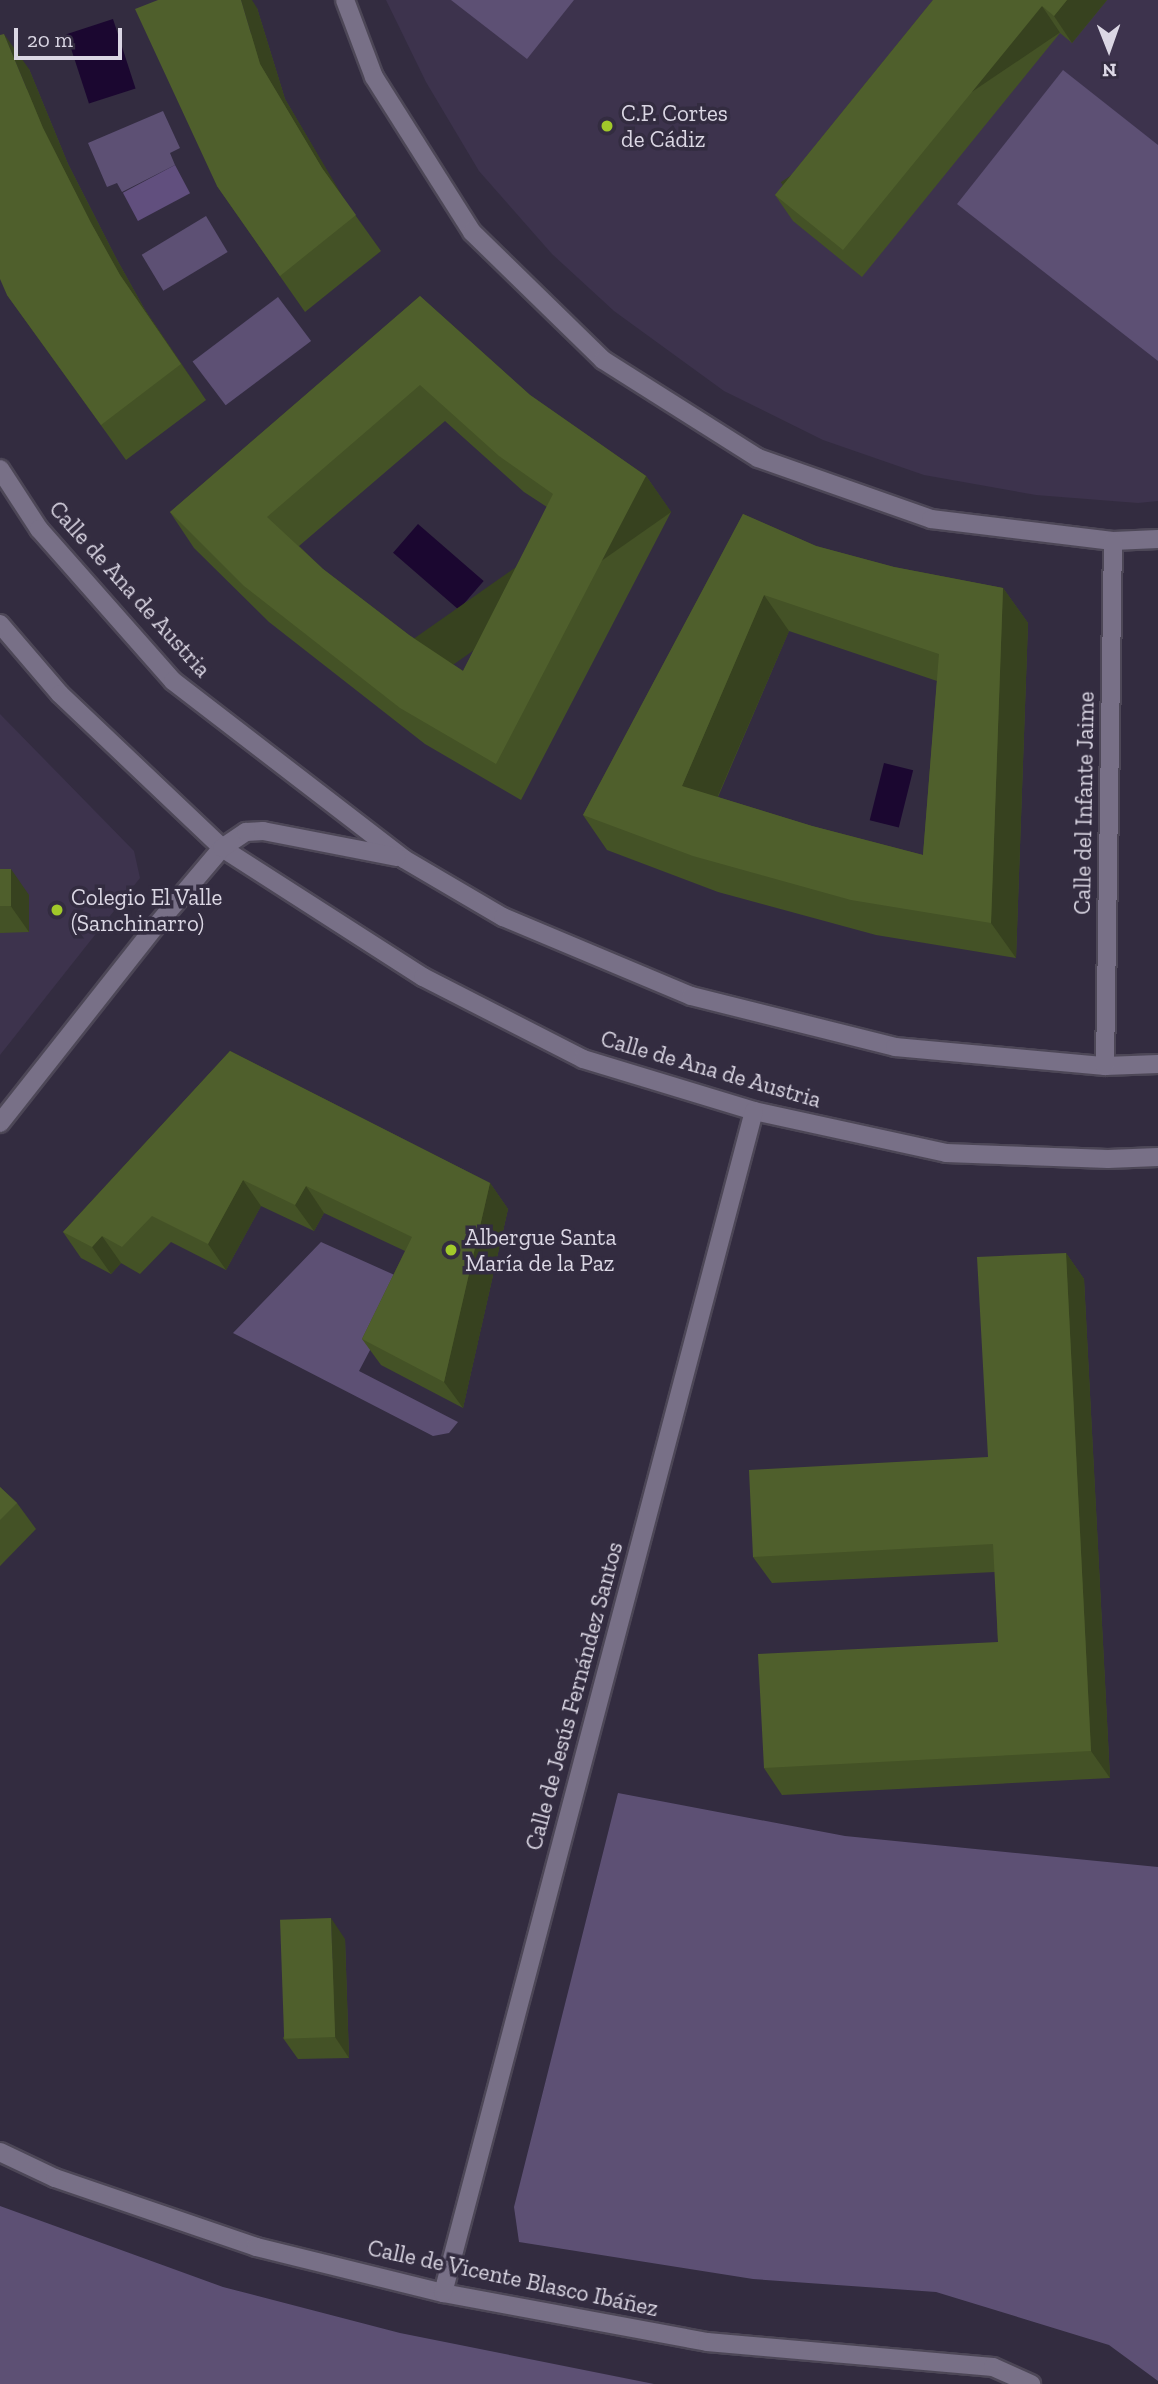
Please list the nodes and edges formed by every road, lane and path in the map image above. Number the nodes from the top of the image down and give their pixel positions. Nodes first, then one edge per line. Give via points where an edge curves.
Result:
1 (345, 0) edge
2 (0, 469) edge
3 (1158, 538) edge
4 (1113, 541) junction
5 (0, 624) edge
6 (222, 848) junction
7 (404, 859) junction
8 (1158, 1064) edge
9 (1104, 1066) junction
10 (754, 1111) junction
11 (0, 1123) edge
12 (1158, 1157) edge
13 (0, 2152) edge
14 (443, 2293) junction
15 (1031, 2384) edge

1 - 4 street via 374,77 472,232 603,360 758,458 931,519
2 - 7 street, Calle de Ana de Austria via 39,528 173,681
3 - 4 street
4 - 9 street, Calle del Infante Jaime
5 - 6 street, Calle de Ana de Austria via 60,694
6 - 7 street, Calle de Ana de Austria via 246,832 263,831
6 - 10 street, Calle de Ana de Austria via 423,977 583,1059
6 - 11 street
7 - 9 street, Calle de Ana de Austria via 503,917 691,996 895,1047
8 - 9 street, Calle de Ana de Austria
10 - 12 street, Calle de Ana de Austria via 946,1153
10 - 14 street, Calle de Jesús Fernández Santos
13 - 14 street, Calle de Vicente Blasco Ibáñez via 55,2178 256,2247
14 - 15 street, Calle de Vicente Blasco Ibáñez via 707,2342 993,2367

